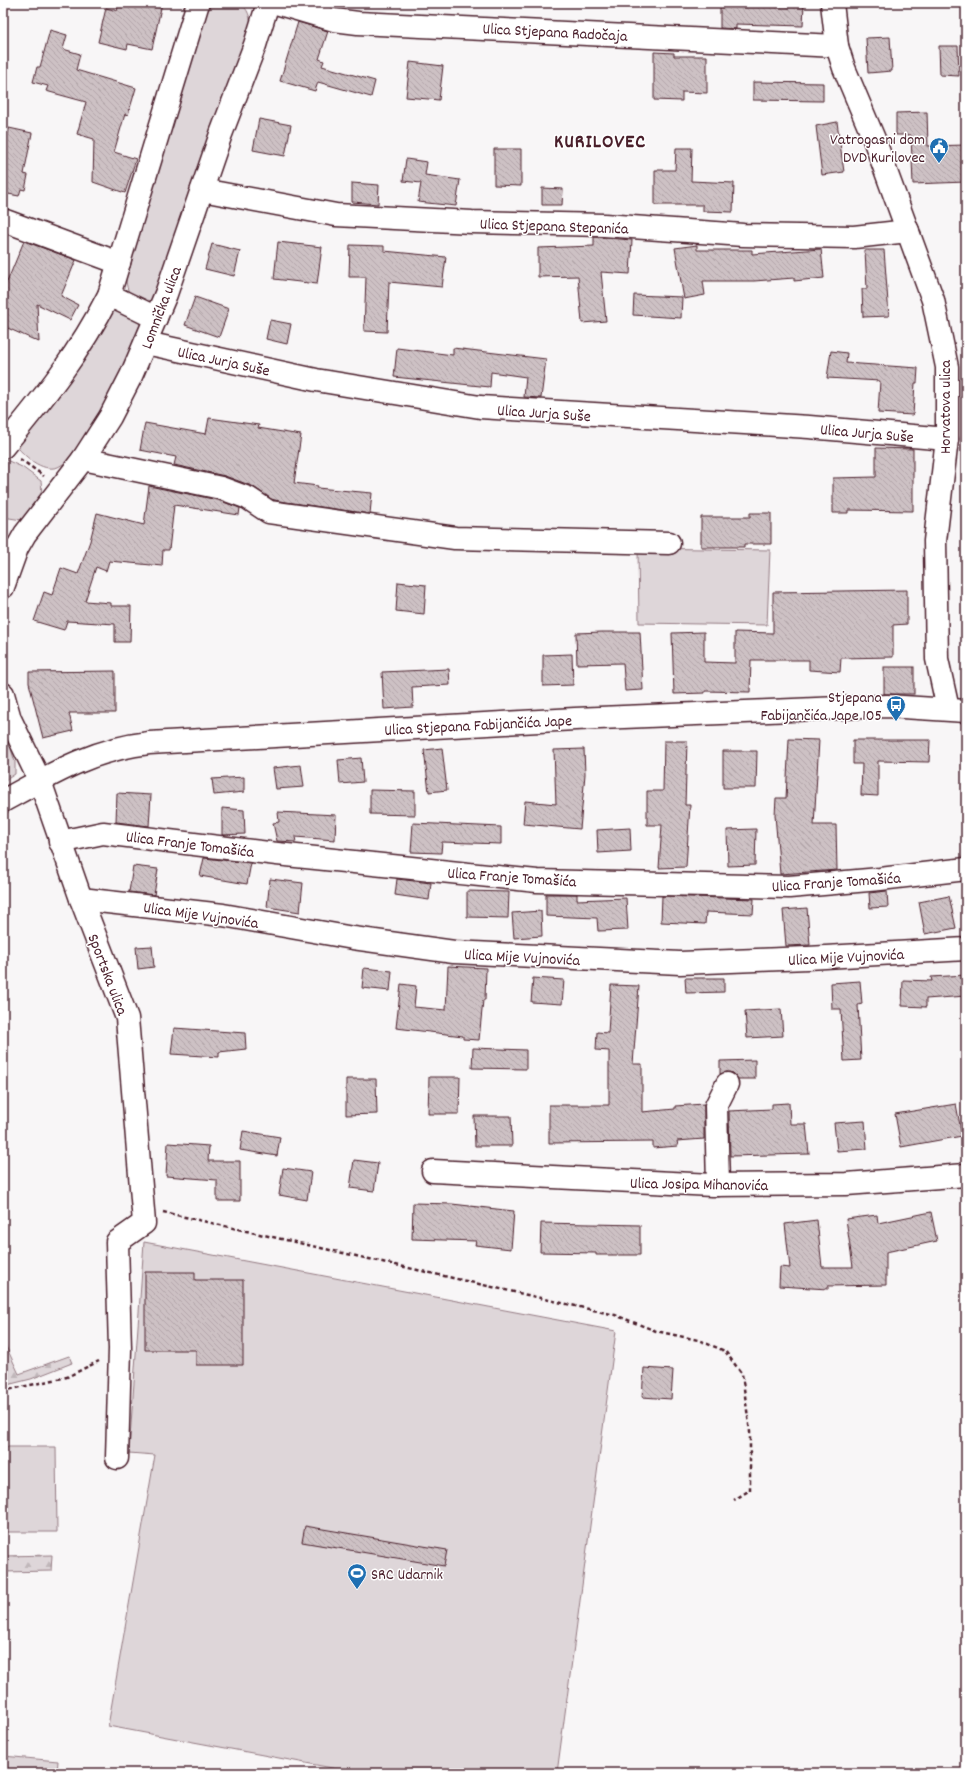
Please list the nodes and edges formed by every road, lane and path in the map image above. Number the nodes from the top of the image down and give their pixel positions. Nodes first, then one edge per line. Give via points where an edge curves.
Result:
1 (198, 3) edge
2 (268, 3) edge
3 (276, 3) edge
4 (832, 3) edge
5 (837, 46) junction
6 (202, 190) junction
7 (3, 220) edge
8 (908, 231) junction
9 (119, 264) junction
10 (109, 295) junction
11 (156, 318) junction
12 (146, 343) junction
13 (947, 439) junction
14 (9, 452) edge
15 (82, 459) junction
16 (61, 487) junction
17 (669, 543) dead end
18 (3, 587) edge
19 (3, 694) edge
20 (960, 714) edge
21 (40, 781) junction
22 (3, 801) edge
23 (60, 842) junction
24 (966, 869) edge
25 (81, 899) junction
26 (966, 949) edge
27 (727, 1084) dead end
28 (433, 1170) dead end
29 (966, 1175) edge
30 (718, 1185) junction
31 (144, 1215) junction
32 (120, 1349) junction
33 (3, 1391) edge
34 (117, 1458) dead end
35 (734, 1500) dead end

1 - 9 street
2 - 6 street, Lomnička ulica
3 - 5 street, Ulica Stjepana Radočaja via 334,20 358,23
4 - 5 street, Horvatova ulica
5 - 8 street, Horvatova ulica
6 - 8 street, Ulica Stjepana Stepanića via 344,215 472,222 604,225 743,235 854,237
6 - 11 street, Lomnička ulica
7 - 9 street
8 - 13 street, Horvatova ulica via 933,300 947,367
9 - 10 street
10 - 11 street
10 - 14 street via 90,332
11 - 12 street, Lomnička ulica
12 - 13 street, Ulica Jurja Suše via 316,380 480,407 810,427
12 - 15 street, Lomnička ulica via 110,417
13 - 20 street, Horvatova ulica via 935,549 937,659
14 - 16 path
15 - 16 street, Lomnička ulica
15 - 17 street via 220,488 248,498 269,512 455,538
16 - 18 street, Lomnička ulica via 24,534
19 - 21 street via 10,719
20 - 21 street, Ulica Stjepana Fabijančića Jape via 887,706 575,719 149,743 94,754
21 - 22 street, Ulica Stjepana Fabijančića Jape
21 - 23 street, Sportska ulica
23 - 24 street, Ulica Franje Tomašića via 103,833 537,881 789,886 888,879
23 - 25 street, Sportska ulica
25 - 26 street, Ulica Mije Vujnovića via 223,915 353,938 454,952 680,963
25 - 31 street, Sportska ulica via 127,1018
27 - 30 street via 716,1106
28 - 30 street, Ulica Josipa Mihanovića
29 - 30 street, Ulica Josipa Mihanovića via 846,1184
31 - 32 street via 117,1242
31 - 35 path via 615,1315 656,1331 698,1340 725,1351 742,1374 750,1432 750,1490
32 - 33 path via 67,1377
32 - 34 street

